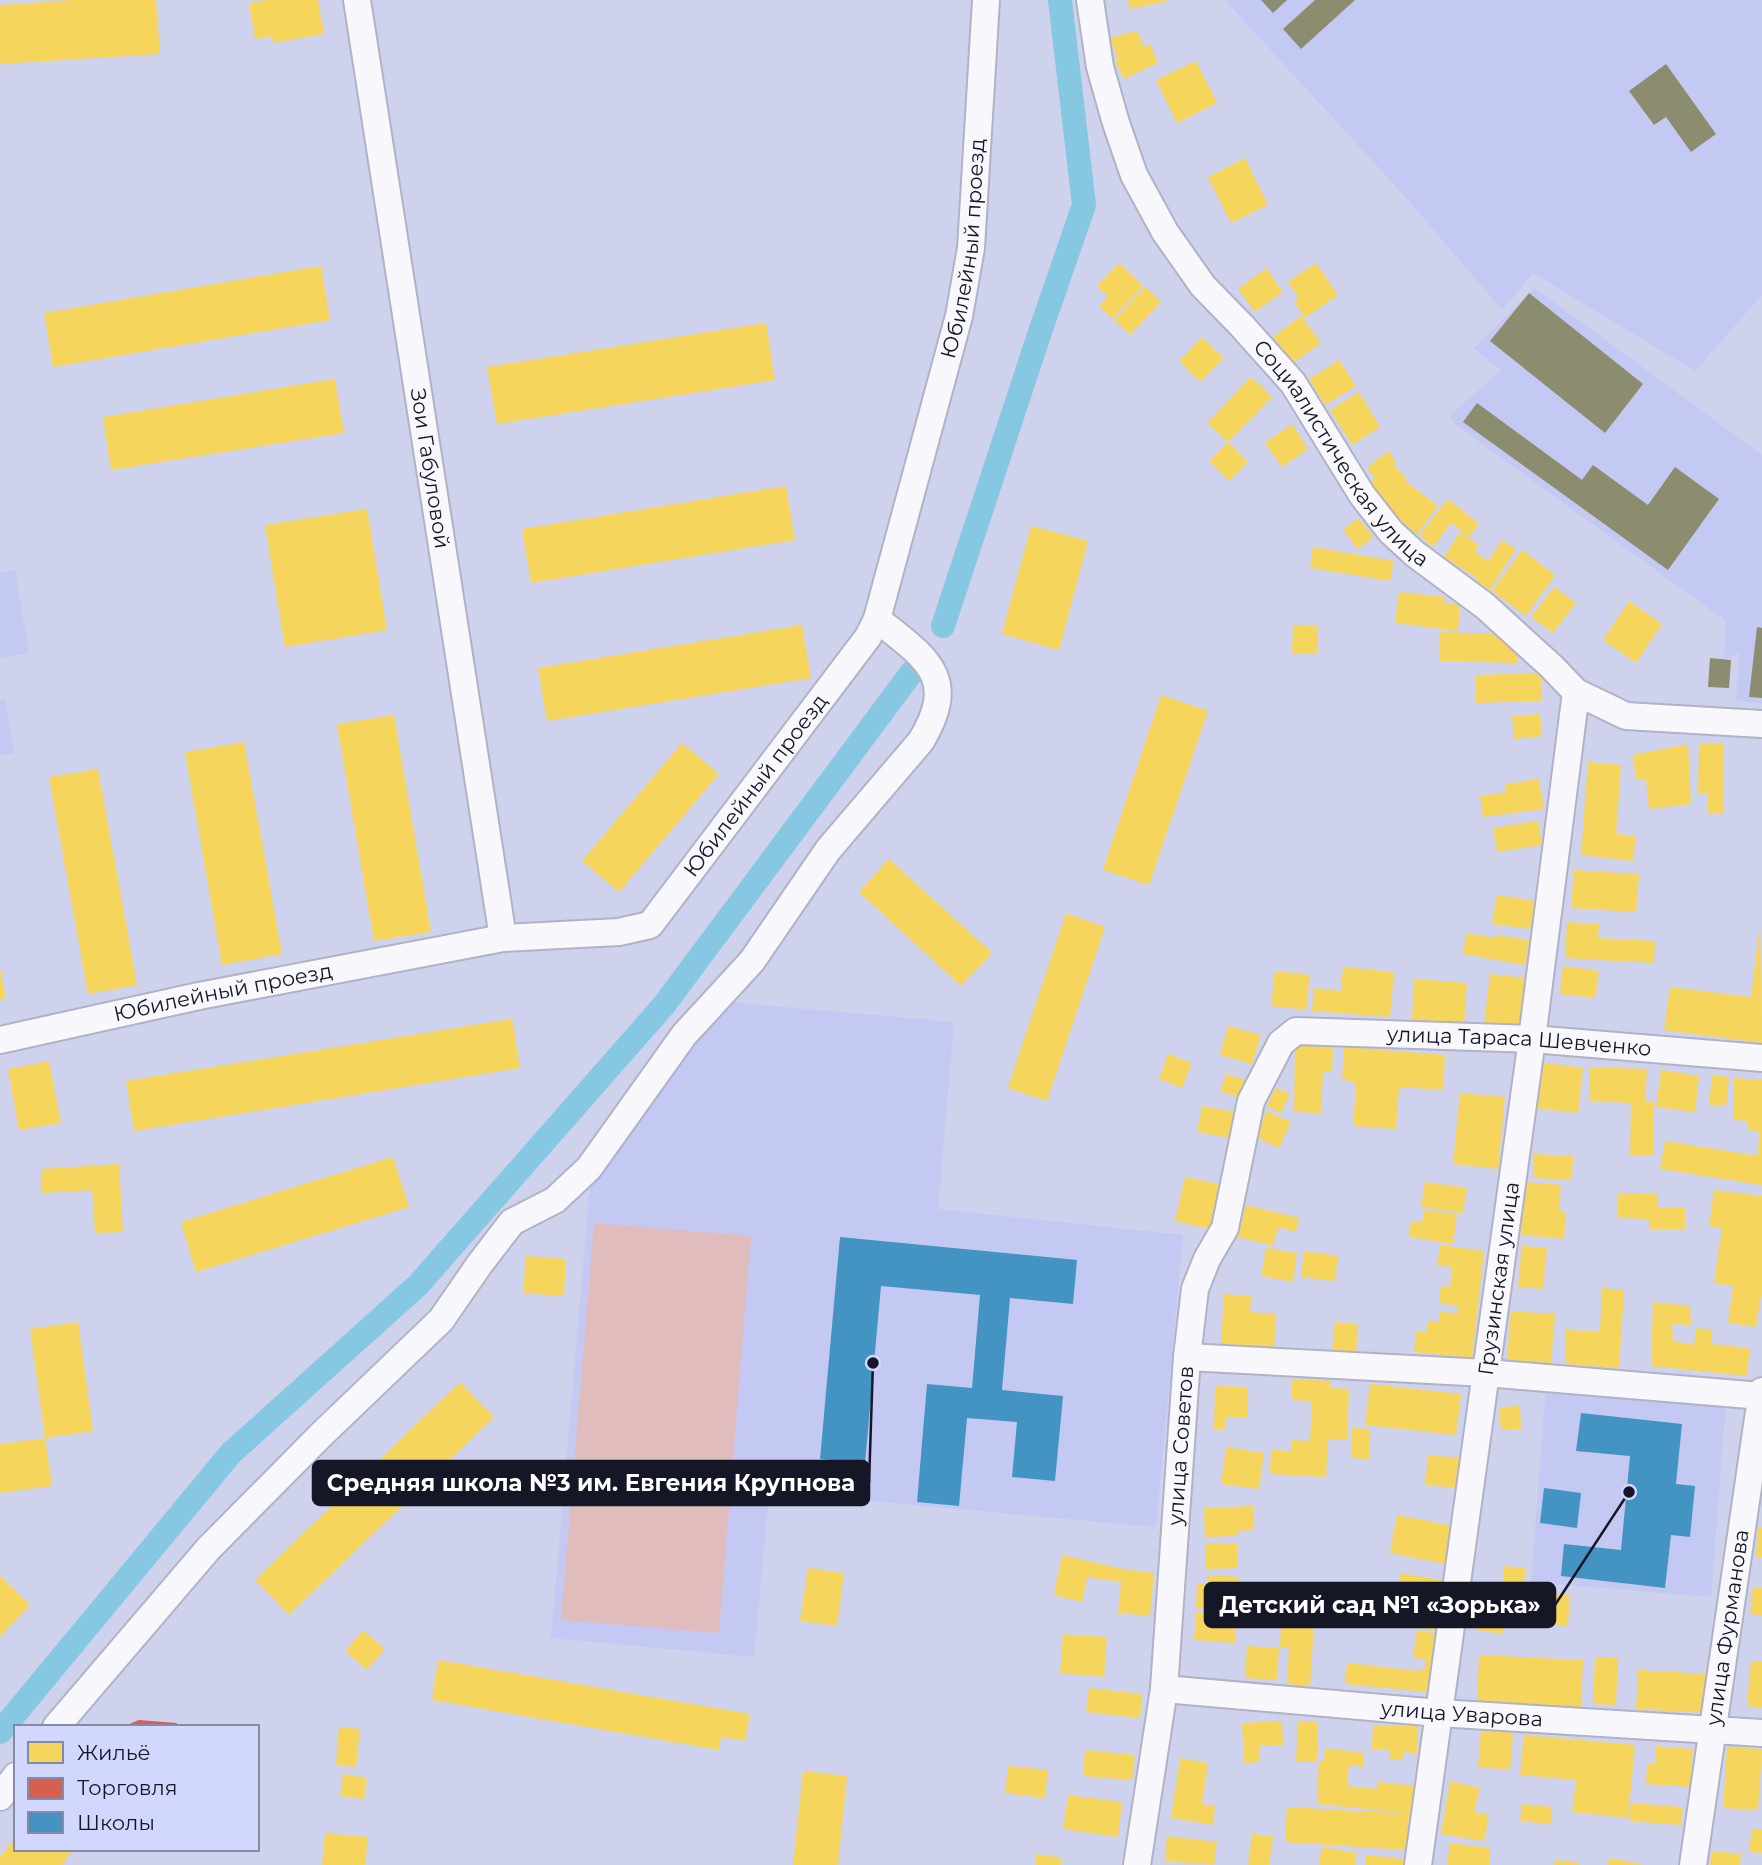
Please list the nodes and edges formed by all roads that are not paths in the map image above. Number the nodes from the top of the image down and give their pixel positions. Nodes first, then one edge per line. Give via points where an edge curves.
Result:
1 (357, 0) edge
2 (986, 0) edge
3 (1090, 0) edge
4 (877, 619) junction
5 (1576, 692) junction
6 (1762, 724) edge
7 (503, 938) junction
8 (1532, 1039) junction
9 (0, 1040) edge
10 (1281, 1043) joint
11 (1762, 1058) edge
12 (1186, 1357) junction
13 (1486, 1373) junction
14 (1762, 1394) edge
15 (1164, 1689) junction
16 (1439, 1713) junction
17 (58, 1725) edge
18 (1712, 1732) junction
19 (1762, 1733) edge
20 (14, 1779) edge
21 (0, 1797) edge
22 (1137, 1865) edge
23 (1418, 1865) edge
24 (1693, 1865) edge

1 - 7 street, Зои Габуловой
2 - 4 street, Юбилейный проезд via 971,248 960,316
3 - 5 street, Социалистическая улица via 1100,67 1116,123 1135,174 1184,262 1293,383 1362,495 1391,532 1485,606
4 - 7 street, Юбилейный проезд via 650,925 619,932
4 - 17 street via 933,671 938,704 921,741 828,850 752,961 684,1035 589,1168 555,1200 512,1222 441,1320 209,1548
5 - 6 street, Социалистическая улица via 1626,716
5 - 8 street, Грузинская улица
7 - 9 street, Юбилейный проезд via 199,996
8 - 10 street, улица Тараса Шевченко via 1296,1031
8 - 11 street, улица Тараса Шевченко
8 - 13 street, Грузинская улица
10 - 12 street, улица Советов via 1251,1101 1225,1228 1195,1289
12 - 13 street
12 - 15 street, улица Советов
13 - 14 street
13 - 16 street, Грузинская улица
14 - 18 street, улица Фурманова
15 - 16 street, улица Уварова
15 - 22 street, улица Советов
16 - 18 street, улица Уварова
16 - 23 street, Грузинская улица
18 - 19 street, улица Уварова
18 - 24 street, улица Фурманова
20 - 21 street

